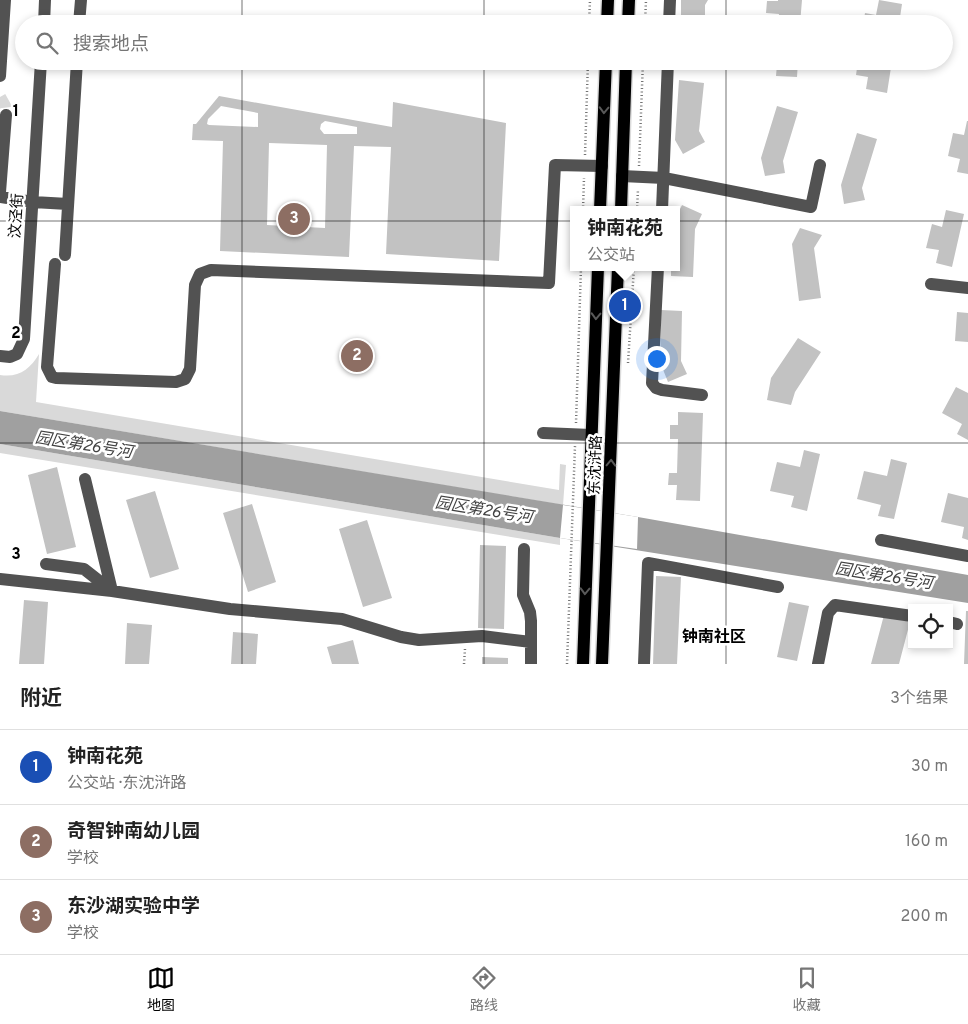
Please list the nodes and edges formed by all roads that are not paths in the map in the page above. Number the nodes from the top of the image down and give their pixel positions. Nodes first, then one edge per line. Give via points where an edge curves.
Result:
1 (5, 0) edge
2 (45, 0) edge
3 (81, 0) edge
4 (608, 0) edge
5 (629, 0) edge
6 (670, 0) edge
7 (44, 15) edge
8 (80, 15) edge
9 (607, 15) edge
10 (628, 15) edge
11 (669, 15) edge
12 (40, 70) edge
13 (76, 70) edge
14 (606, 70) edge
15 (626, 70) edge
16 (668, 70) edge
17 (0, 76) edge
18 (6, 115) tunnel mouth
19 (820, 165) dead end
20 (602, 166) junction
21 (622, 176) junction
22 (664, 178) junction
23 (0, 192) edge
24 (0, 197) edge
25 (33, 202) junction
26 (0, 203) edge
27 (68, 204) junction
28 (600, 206) edge
29 (621, 206) edge
30 (662, 206) edge
31 (65, 255) dead end
32 (54, 264) dead end
33 (598, 271) edge
34 (618, 271) edge
35 (658, 271) edge
36 (931, 284) dead end
37 (967, 284) edge
38 (0, 356) edge
39 (702, 395) dead end
40 (543, 433) dead end
41 (591, 434) junction
42 (85, 479) dead end
43 (880, 540) dead end
44 (524, 548) dead end
45 (968, 556) edge
46 (46, 564) dead end
47 (0, 578) edge
48 (778, 587) dead end
49 (112, 591) junction
50 (908, 615) edge
51 (531, 642) junction
52 (530, 664) edge
53 (583, 664) edge
54 (602, 664) edge
55 (644, 664) edge
56 (818, 664) edge

1 - 17 street
2 - 7 street
3 - 8 street
4 - 9 main road
5 - 10 main road
6 - 11 street
12 - 25 street, 汶泾街
13 - 27 street
14 -> 20 main road
15 - 21 main road
16 - 22 street
18 - 23 street
19 - 22 street via 811,207
20 - 28 main road
20 - 32 street via 555,165 549,283 206,271 200,274 195,285 190,369 185,379 176,382 52,376 47,368
21 - 22 street
21 - 29 main road
22 - 30 street
24 - 25 street
25 - 26 street
25 - 27 street
25 - 38 street, 汶泾街 via 24,339 17,354
27 - 31 street
33 -> 41 main road, 东沈浒路
54 -> 34 main road, 东沈浒路
35 - 39 street via 652,383 662,390
36 - 37 street
40 - 41 street
41 -> 53 main road, 东沈浒路
42 - 49 street
43 - 45 street
44 - 51 street via 522,595 530,612
46 - 49 street via 84,569
47 - 49 street
48 - 55 street via 648,562
49 - 51 street via 230,609 342,619 420,640 482,636
50 - 56 street via 834,606 828,614
51 - 52 street

